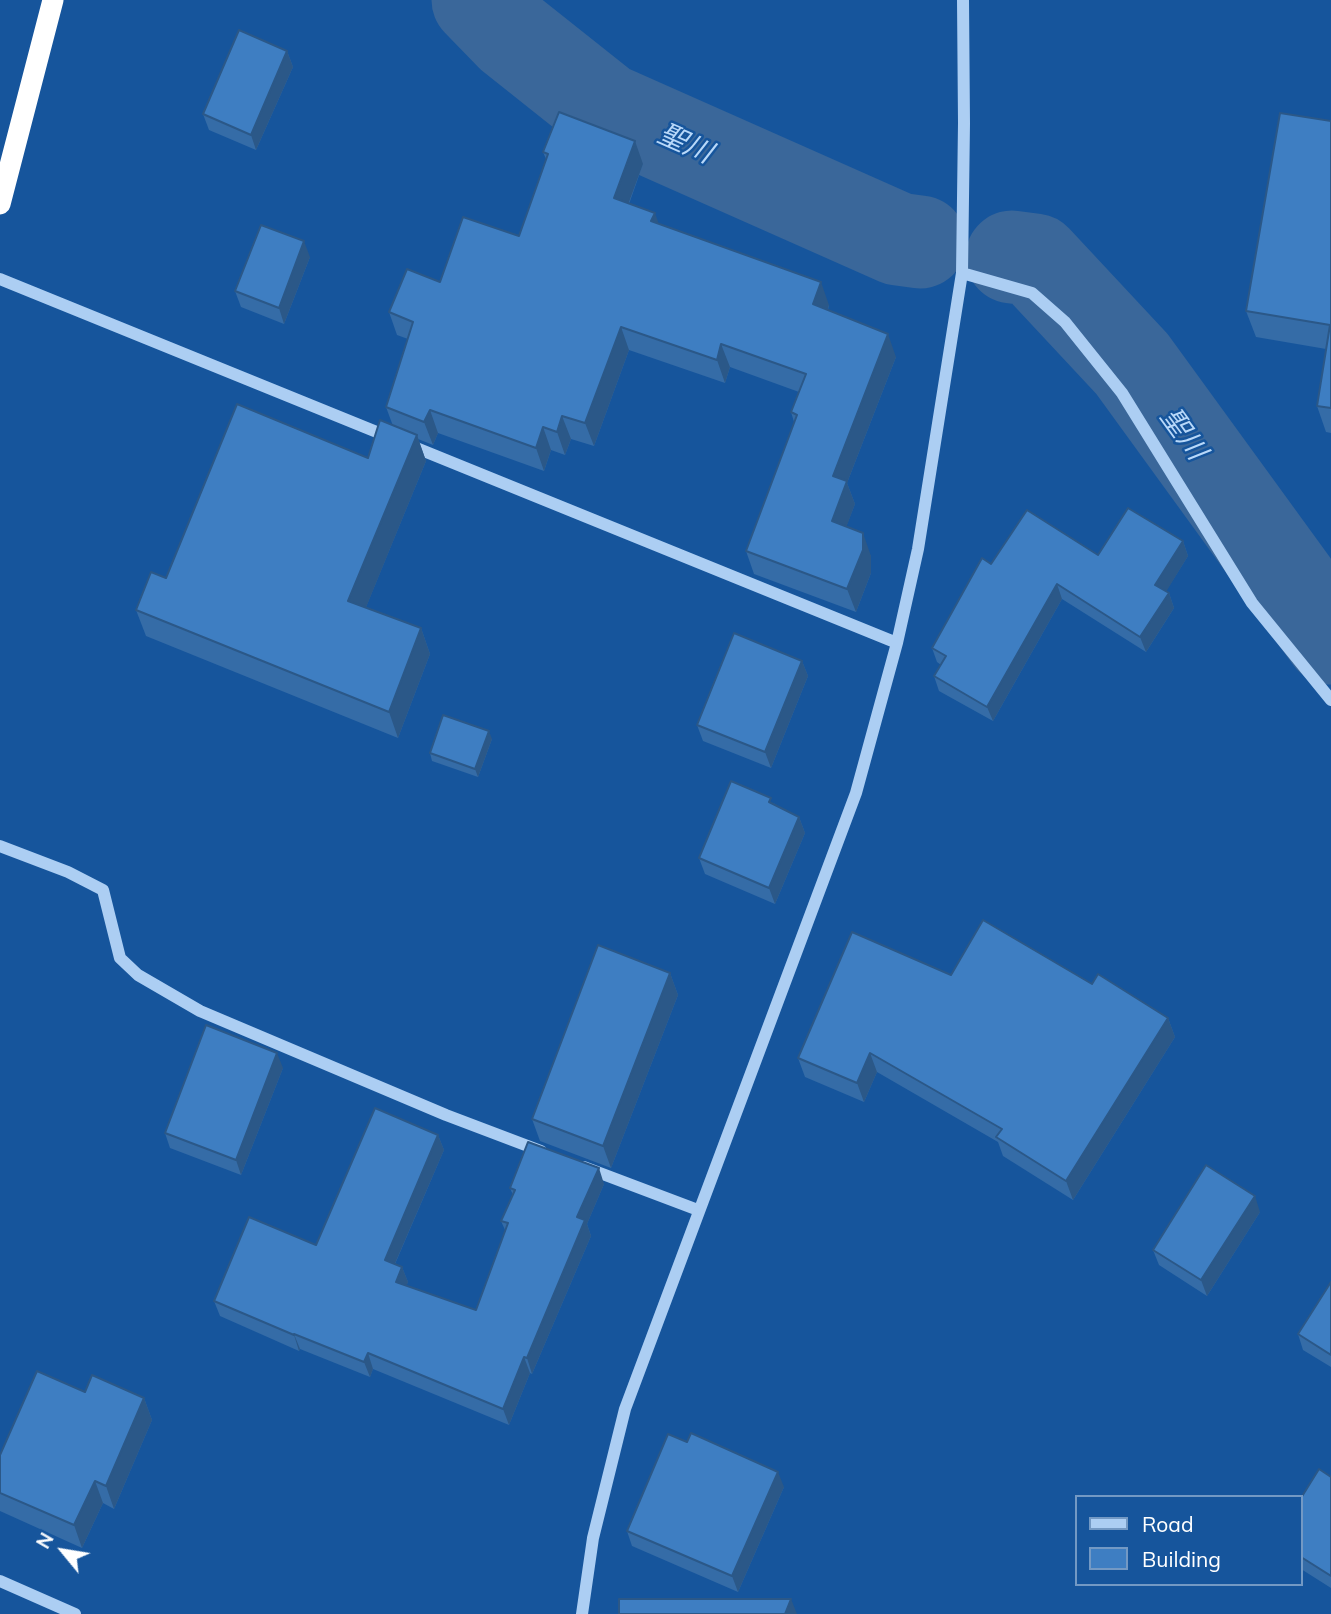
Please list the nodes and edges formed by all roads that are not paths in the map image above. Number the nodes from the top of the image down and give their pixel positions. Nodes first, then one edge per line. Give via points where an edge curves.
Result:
1 (53, 0) edge
2 (963, 0) edge
3 (0, 204) edge
4 (962, 273) junction
5 (0, 279) edge
6 (897, 643) junction
7 (1331, 700) edge
8 (0, 846) edge
9 (698, 1210) junction
10 (0, 1581) edge
11 (75, 1614) edge
12 (582, 1614) edge

1 - 3 highway
2 - 4 street
4 - 6 street via 918,549
4 - 7 street via 1032,293 1065,322 1122,393 1252,603
5 - 6 street
6 - 9 street via 856,793
8 - 9 street via 103,890 120,958 138,975 200,1011 446,1115
9 - 12 street via 625,1409 593,1538
10 - 11 street

